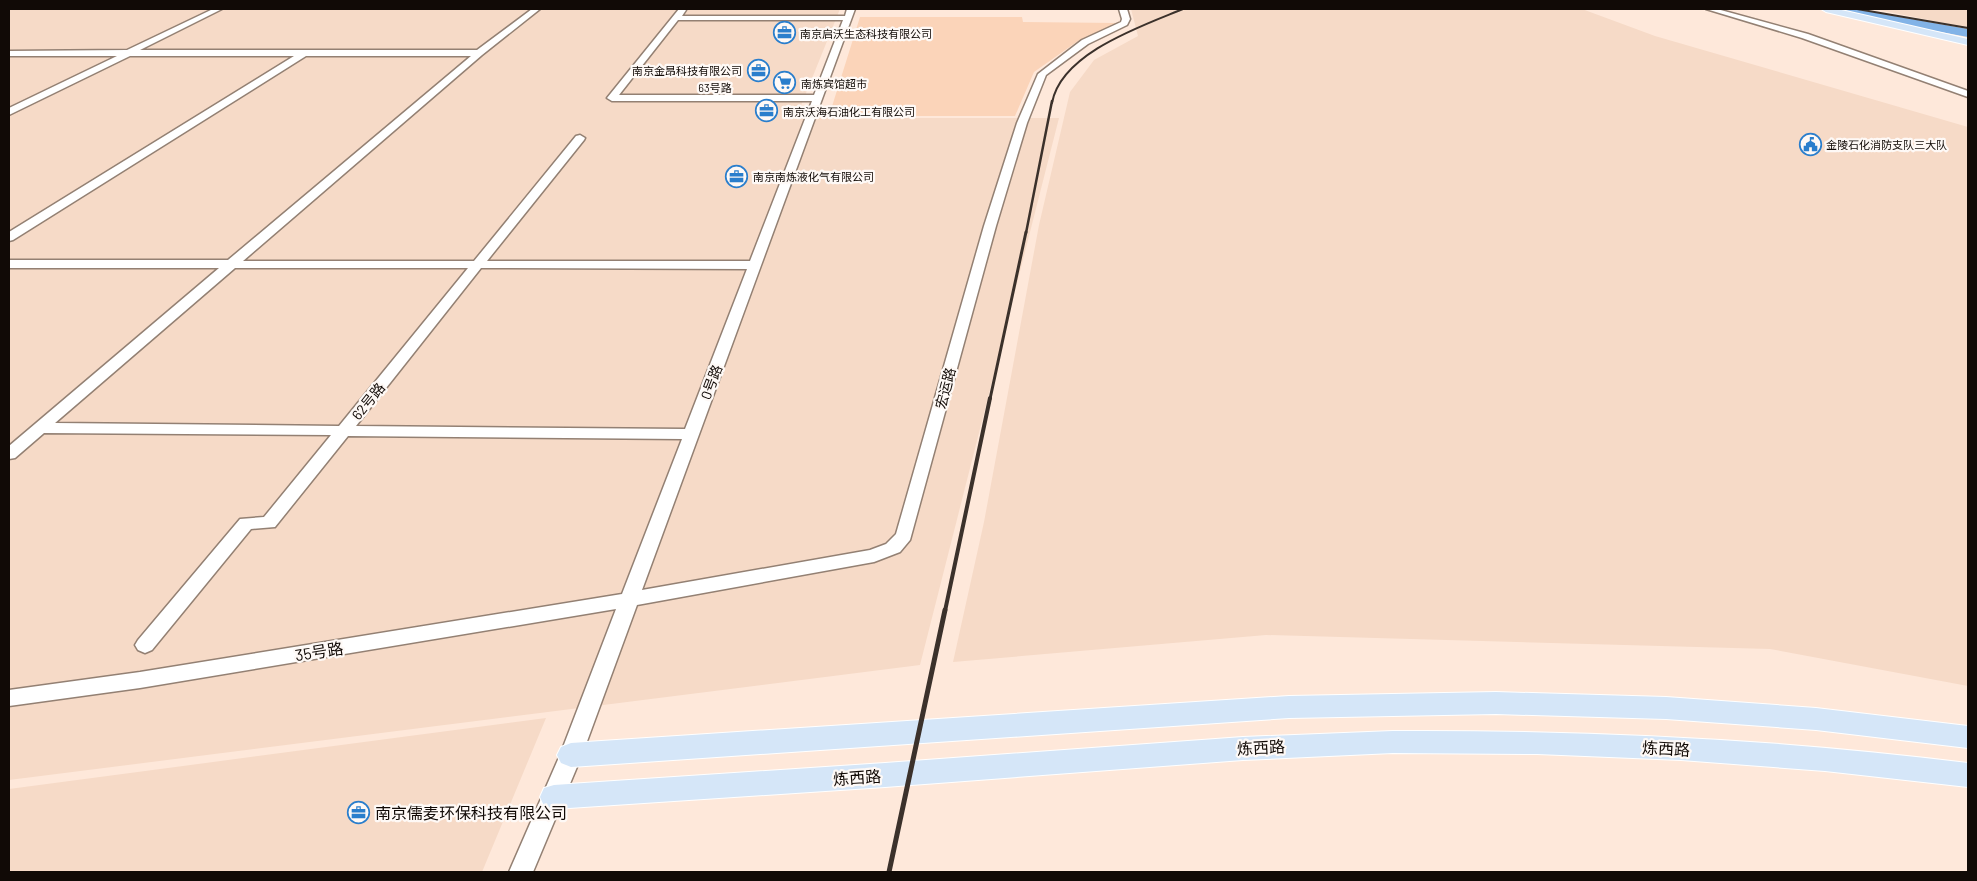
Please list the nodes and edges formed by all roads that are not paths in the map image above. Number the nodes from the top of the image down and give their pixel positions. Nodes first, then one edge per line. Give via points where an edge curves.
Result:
1 (218, 9) edge
2 (536, 9) edge
3 (684, 9) edge
4 (1123, 9) edge
5 (1710, 9) edge
6 (1826, 9) edge
7 (1836, 9) edge
8 (849, 13) edge
9 (676, 18) junction
10 (1966, 40) edge
11 (9, 53) edge
12 (126, 53) junction
13 (304, 53) junction
14 (478, 53) junction
15 (1968, 94) edge
16 (817, 98) junction
17 (9, 112) edge
18 (580, 138) dead end
19 (9, 237) edge
20 (9, 264) edge
21 (232, 264) junction
22 (477, 265) junction
23 (755, 265) junction
24 (40, 428) junction
25 (344, 431) junction
26 (691, 434) junction
27 (9, 454) edge
28 (628, 600) junction
29 (145, 644) dead end
30 (9, 698) edge
31 (1968, 737) edge
32 (571, 755) junction
33 (1968, 775) edge
34 (554, 797) junction
35 (521, 872) edge

1 - 12 street
2 - 14 street
3 - 9 street
4 - 28 street, 宏运路 via 1124,23 1085,42 1042,74 1028,107 990,226 904,536 893,548 874,556
5 - 15 street via 1805,36
6 - 10 main road
7 - 10 main road
8 - 9 street
8 - 16 street, 0号路
9 - 16 street, 63号路 via 612,98
11 - 12 street
12 - 13 street
12 - 17 street
13 - 14 street
13 - 19 street
14 - 21 street
16 - 23 street, 0号路
18 - 22 street, 62号路
20 - 21 street
21 - 22 street
21 - 24 street
22 - 23 street
22 - 25 street, 62号路
23 - 26 street, 0号路
24 - 25 street
24 - 27 street
25 - 26 street
25 - 29 street, 62号路 via 269,523 246,523
26 - 28 street, 0号路
28 - 30 street, 35号路 via 140,680
28 - 32 street, 0号路
31 - 32 main road via 1816,719 1666,708 1496,703 1280,708
32 - 34 street
33 - 34 main road, 炼西路 via 1842,760 1673,748 1510,741 1391,742 1266,746
34 - 35 street

